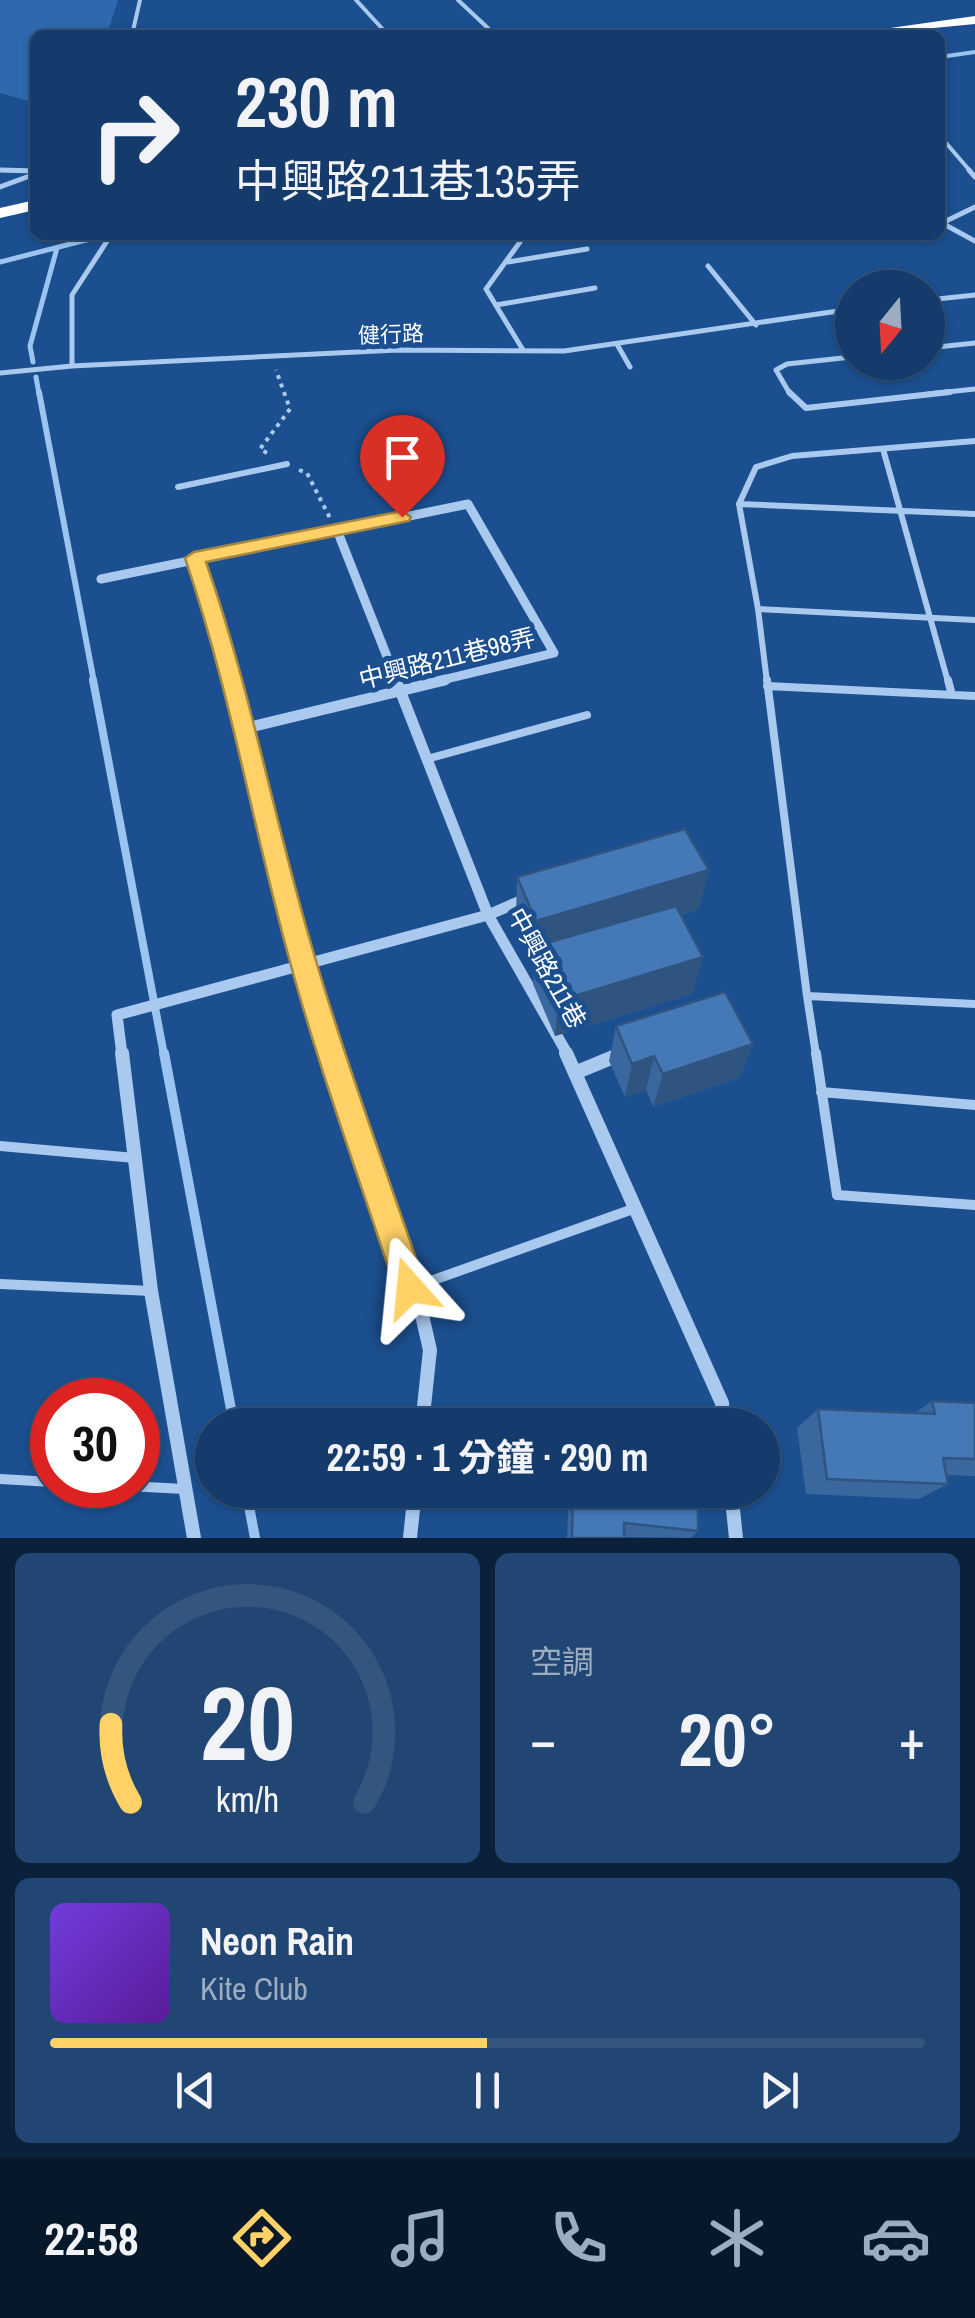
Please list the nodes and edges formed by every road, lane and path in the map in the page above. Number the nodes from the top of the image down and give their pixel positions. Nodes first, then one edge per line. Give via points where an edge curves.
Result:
1 (140, 0) edge
2 (356, 0) edge
3 (458, 0) edge
4 (975, 20) edge
5 (133, 30) edge
6 (383, 30) edge
7 (490, 30) edge
8 (904, 30) edge
9 (975, 30) edge
10 (945, 35) edge
11 (945, 142) edge
12 (0, 170) edge
13 (30, 172) edge
14 (30, 174) edge
15 (975, 176) edge
16 (0, 187) edge
17 (30, 206) edge
18 (975, 207) edge
19 (0, 213) edge
20 (945, 220) edge
21 (30, 221) edge
22 (945, 224) edge
23 (0, 228) edge
24 (108, 240) edge
25 (519, 240) edge
26 (975, 241) edge
27 (587, 249) dead end
28 (508, 262) junction
29 (708, 266) dead end
30 (595, 288) dead end
31 (975, 295) edge
32 (945, 298) edge
33 (496, 306) junction
34 (835, 311) edge
35 (756, 325) junction
36 (975, 343) edge
37 (618, 346) junction
38 (945, 346) edge
39 (523, 350) junction
40 (272, 358) junction
41 (835, 358) edge
42 (72, 366) junction
43 (630, 367) dead end
44 (0, 374) edge
45 (975, 389) edge
46 (975, 441) edge
47 (882, 449) junction
48 (286, 464) junction
49 (178, 487) dead end
50 (739, 504) junction
51 (900, 511) junction
52 (975, 514) edge
53 (336, 530) junction
54 (194, 558) junction
55 (101, 579) dead end
56 (758, 609) junction
57 (932, 618) junction
58 (975, 620) edge
59 (768, 686) junction
60 (400, 691) junction
61 (952, 695) junction
62 (975, 696) edge
63 (587, 715) dead end
64 (242, 730) junction
65 (427, 759) junction
66 (540, 893) edge
67 (488, 915) junction
68 (304, 965) junction
69 (807, 996) junction
70 (975, 1004) edge
71 (645, 1044) edge
72 (577, 1072) junction
73 (821, 1092) junction
74 (975, 1104) edge
75 (0, 1146) edge
76 (134, 1158) junction
77 (975, 1205) edge
78 (633, 1209) junction
79 (0, 1284) edge
80 (410, 1288) junction
81 (151, 1291) junction
82 (424, 1408) edge
83 (722, 1408) edge
84 (0, 1479) edge
85 (30, 1481) edge
86 (160, 1488) edge
87 (186, 1489) junction
88 (413, 1508) edge
89 (733, 1508) edge
90 (194, 1538) edge
91 (410, 1538) edge
92 (736, 1538) edge

1 - 5 lane
2 - 6 lane
3 - 7 lane
4 - 8 highway
9 - 10 highway
11 - 15 lane
12 - 13 lane
14 - 16 lane
17 - 19 highway
18 - 20 lane
21 - 23 highway
22 - 26 lane
24 - 42 lane via 72,295
25 - 28 lane
27 - 28 lane
28 - 33 lane via 486,289
29 - 35 lane
30 - 33 lane
31 - 32 lane
33 - 39 lane
34 - 35 lane, 健行路
35 - 37 lane, 健行路
36 - 38 lane
37 - 39 lane, 健行路
37 - 43 lane
39 - 40 lane, 健行路
40 - 42 lane, 健行路
40 - 48 path via 290,408 260,449
41 - 45 lane via 776,370 794,401 806,408
42 - 44 lane, 健行路
46 - 47 lane
47 - 50 lane via 792,456 756,466
47 - 51 lane
48 - 49 lane
48 - 53 path via 307,474
50 - 51 lane
50 - 56 lane
51 - 52 lane
51 - 57 lane
53 - 54 street
53 - 60 street, 中興路211巷
53 - 60 street, 中興路211巷98弄 via 468,504 554,653
54 - 55 street
54 - 64 street via 229,657
56 - 57 lane
56 - 59 lane
57 - 58 lane
57 - 61 lane
59 - 61 lane
59 - 69 lane
60 - 64 street, 中興路211巷98弄
60 - 65 street, 中興路211巷
61 - 62 lane
63 - 65 lane
64 - 68 street
65 - 67 street, 中興路211巷
66 - 67 street
67 - 68 street
67 - 72 street, 中興路211巷
68 - 76 street via 117,1015
68 - 80 street
69 - 70 lane
69 - 73 lane
71 - 72 street
72 - 78 street, 中興路211巷
73 - 74 lane
73 - 77 lane via 837,1195
75 - 76 lane
76 - 81 street
78 - 80 lane
78 - 83 street, 中興路211巷
79 - 81 lane
80 - 82 street via 430,1350
81 - 87 street
84 - 85 lane
86 - 87 lane
87 - 90 street
88 - 91 street
89 - 92 street

